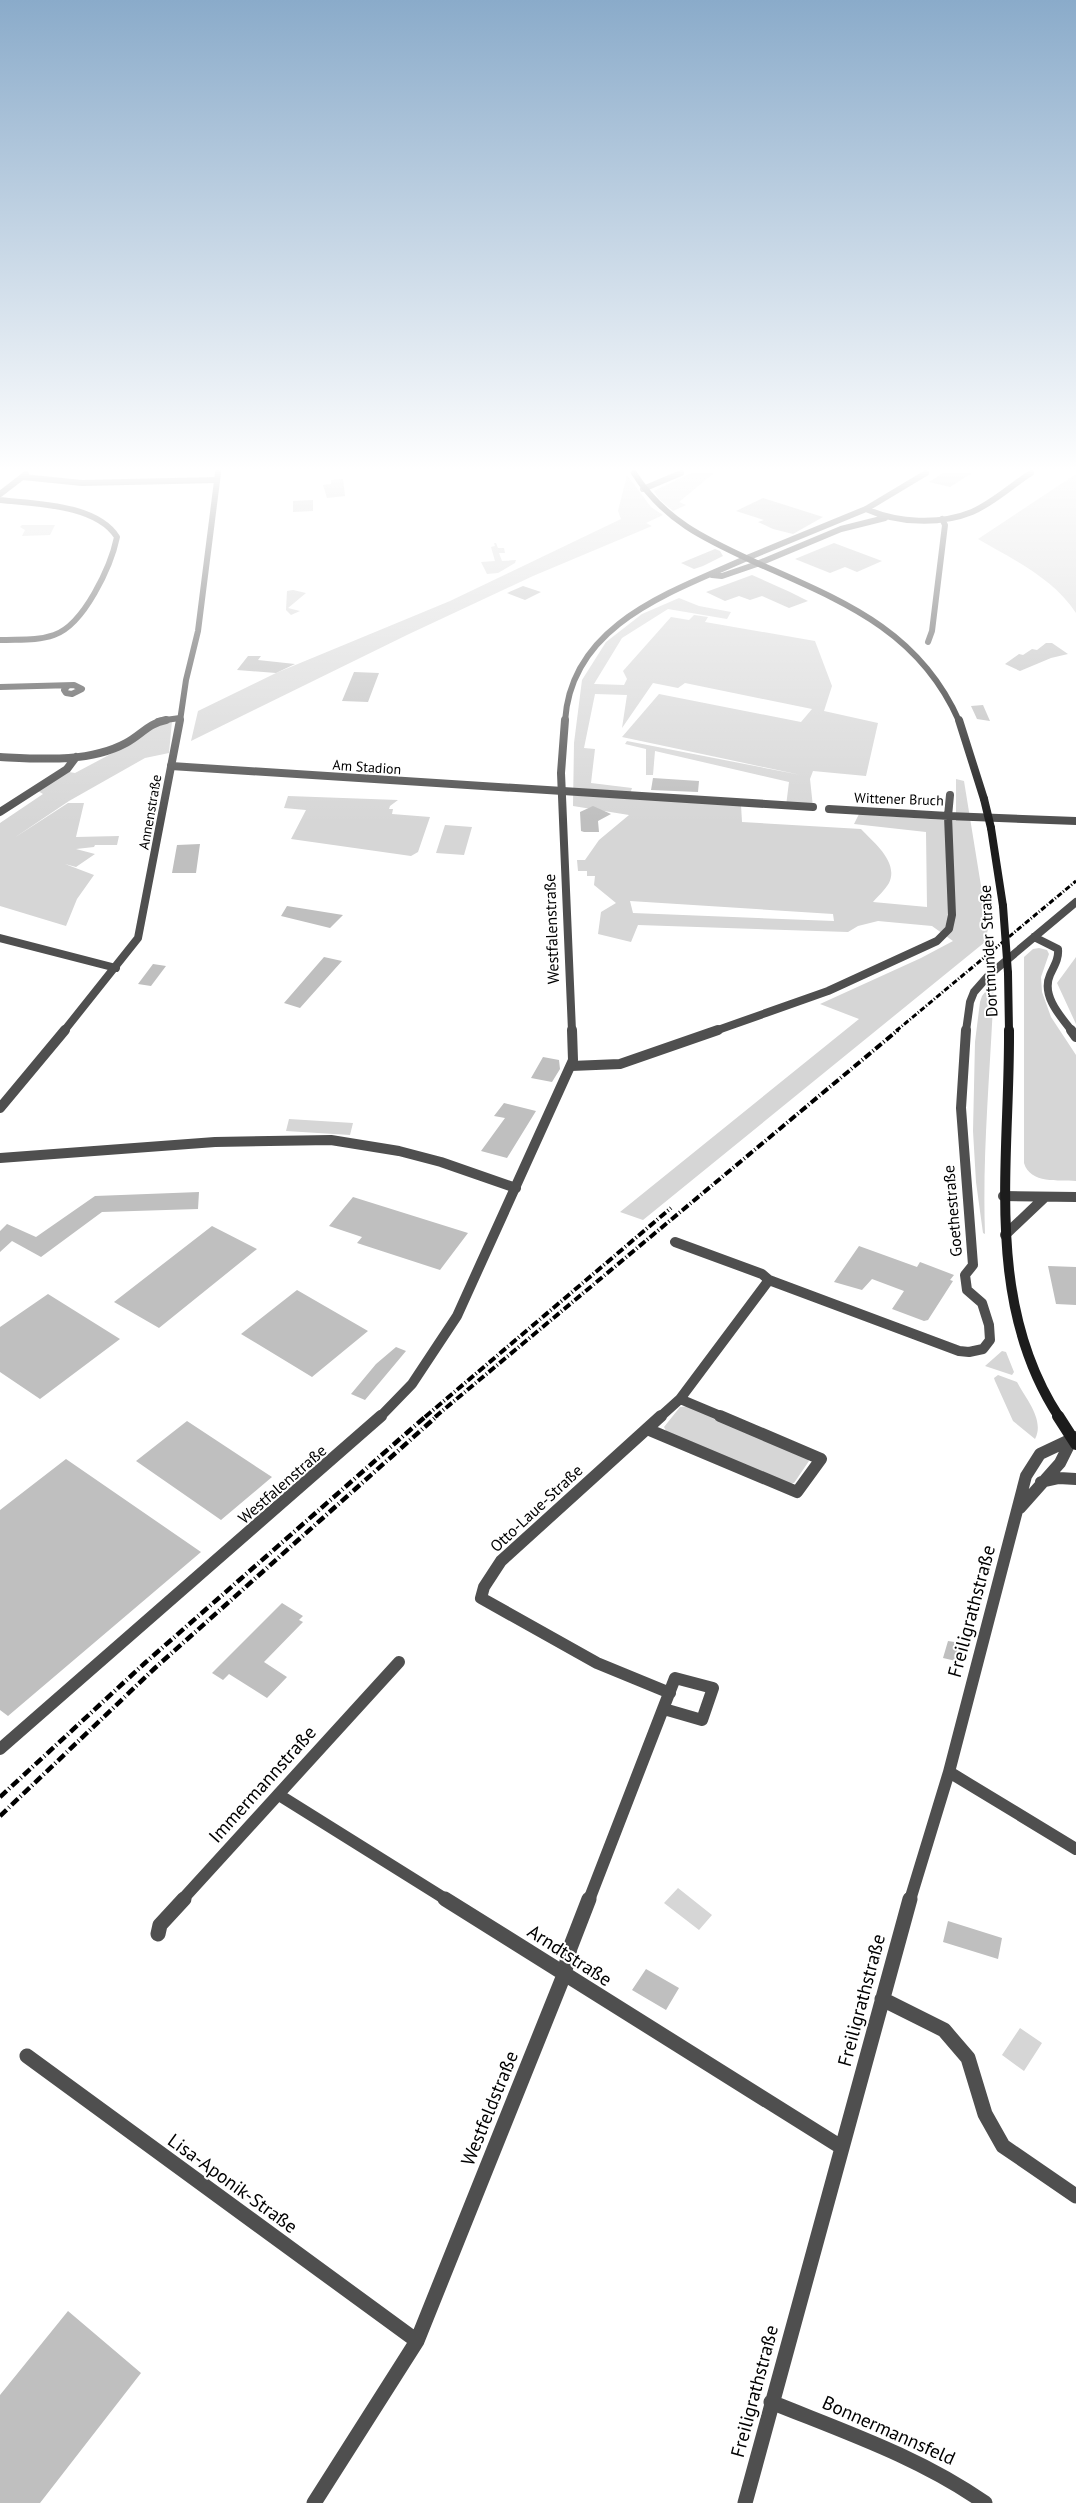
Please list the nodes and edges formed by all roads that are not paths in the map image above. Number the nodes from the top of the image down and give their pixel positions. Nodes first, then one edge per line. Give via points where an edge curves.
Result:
1 (95, 590) edge
2 (203, 590) edge
3 (675, 590) edge
4 (812, 590) edge
5 (936, 590) edge
6 (0, 640) edge
7 (928, 642) dead end
8 (0, 687) edge
9 (67, 687) dead end
10 (180, 718) junction
11 (0, 757) edge
12 (76, 757) junction
13 (171, 766) junction
14 (562, 791) junction
15 (950, 795) dead end
16 (812, 807) dead end
17 (829, 809) dead end
18 (0, 812) edge
19 (948, 816) junction
20 (1076, 821) edge
21 (1076, 902) edge
22 (1034, 937) junction
23 (0, 938) edge
24 (116, 968) junction
25 (1076, 1037) edge
26 (571, 1066) junction
27 (0, 1108) edge
28 (0, 1158) edge
29 (516, 1188) junction
30 (1003, 1196) junction
31 (1076, 1197) edge
32 (1044, 1198) junction
33 (1005, 1235) junction
34 (675, 1242) dead end
35 (769, 1280) junction
36 (680, 1399) junction
37 (647, 1429) junction
38 (1075, 1440) edge
39 (1076, 1479) edge
40 (1040, 1483) junction
41 (1019, 1509) junction
42 (399, 1662) dead end
43 (670, 1693) junction
44 (664, 1709) junction
45 (0, 1749) edge
46 (949, 1772) junction
47 (278, 1795) junction
48 (1076, 1849) edge
49 (158, 1934) dead end
50 (564, 1975) junction
51 (882, 1999) junction
52 (27, 2056) dead end
53 (841, 2147) junction
54 (1076, 2196) edge
55 (417, 2341) junction
56 (772, 2402) junction
57 (314, 2503) edge
58 (745, 2503) edge
59 (985, 2503) edge

1 - 6 street via 86,605 62,631 50,636
2 - 10 street, Annenstraße
3 - 14 street, Westfalenstraße via 640,608 607,633 588,653 578,670 568,695 562,733
4 - 30 main road, Dortmunder Straße, bridge via 858,611 896,637 931,671 958,719 984,799 1003,906 1008,972
5 - 7 street
8 - 9 street
10 - 12 street via 154,722 122,745
10 - 13 street, Annenstraße
11 - 12 street
12 - 18 street via 67,769
13 - 14 street, Am Stadion
13 - 24 street, Annenstraße via 138,938
14 - 16 street
14 - 26 street, Westfalenstraße via 574,1055
15 - 19 street, Wittener Bruch
17 - 19 street, Wittener Bruch
19 - 20 street, Wittener Bruch
19 - 26 street via 952,915 949,929 937,941 828,991 620,1064
21 - 22 street, Goethestraße
22 - 25 street via 1058,949 1059,956 1048,982 1049,994
22 - 35 street, Goethestraße via 974,992 963,1052 962,1108 973,1265 965,1275 967,1290 981,1301 989,1324 991,1339 986,1348 974,1354 959,1351
23 - 24 street
24 - 27 street, Annenstraße
26 - 29 street, Westfalenstraße
28 - 29 street via 215,1142 310,1140 379,1147 450,1165
29 - 45 street, Westfalenstraße via 457,1316 436,1350 394,1404 369,1430
30 - 32 street
30 - 33 main road, Dortmunder Straße
31 - 32 street
32 - 33 street
33 - 38 main road, Dortmunder Straße via 1007,1273 1023,1345 1038,1380
34 - 35 street, Goethestraße via 762,1274
35 - 36 street, Otto-Laue-Straße
36 - 37 street, Otto-Laue-Straße
36 - 37 street via 821,1459 797,1492
37 - 43 street, Otto-Laue-Straße via 501,1561 484,1587 482,1598 579,1654
38 - 40 street, Freiligrathstraße via 1060,1463
38 - 41 street, Freiligrathstraße via 1045,1450 1031,1466 1024,1481
39 - 40 street via 1059,1478
40 - 41 street, Freiligrathstraße
41 - 46 street, Freiligrathstraße
42 - 47 street, Immermannstraße
43 - 44 street
43 - 44 street via 675,1678 713,1688 702,1720
44 - 50 street, Westfeldstraße via 570,1948
46 - 48 street
46 - 51 street, Freiligrathstraße
47 - 49 street, Immermannstraße via 160,1925
47 - 50 street, Arndtstraße via 431,1888
50 - 53 street, Arndtstraße
50 - 55 street, Westfeldstraße
51 - 53 street, Freiligrathstraße
51 - 54 street via 944,2030 968,2058 985,2114 1003,2146
52 - 55 street, Lisa-Aponik-Straße
53 - 56 street, Freiligrathstraße
55 - 57 street, Westfeldstraße
56 - 58 street, Freiligrathstraße
56 - 59 street, Bonnermannsfeld via 933,2471

